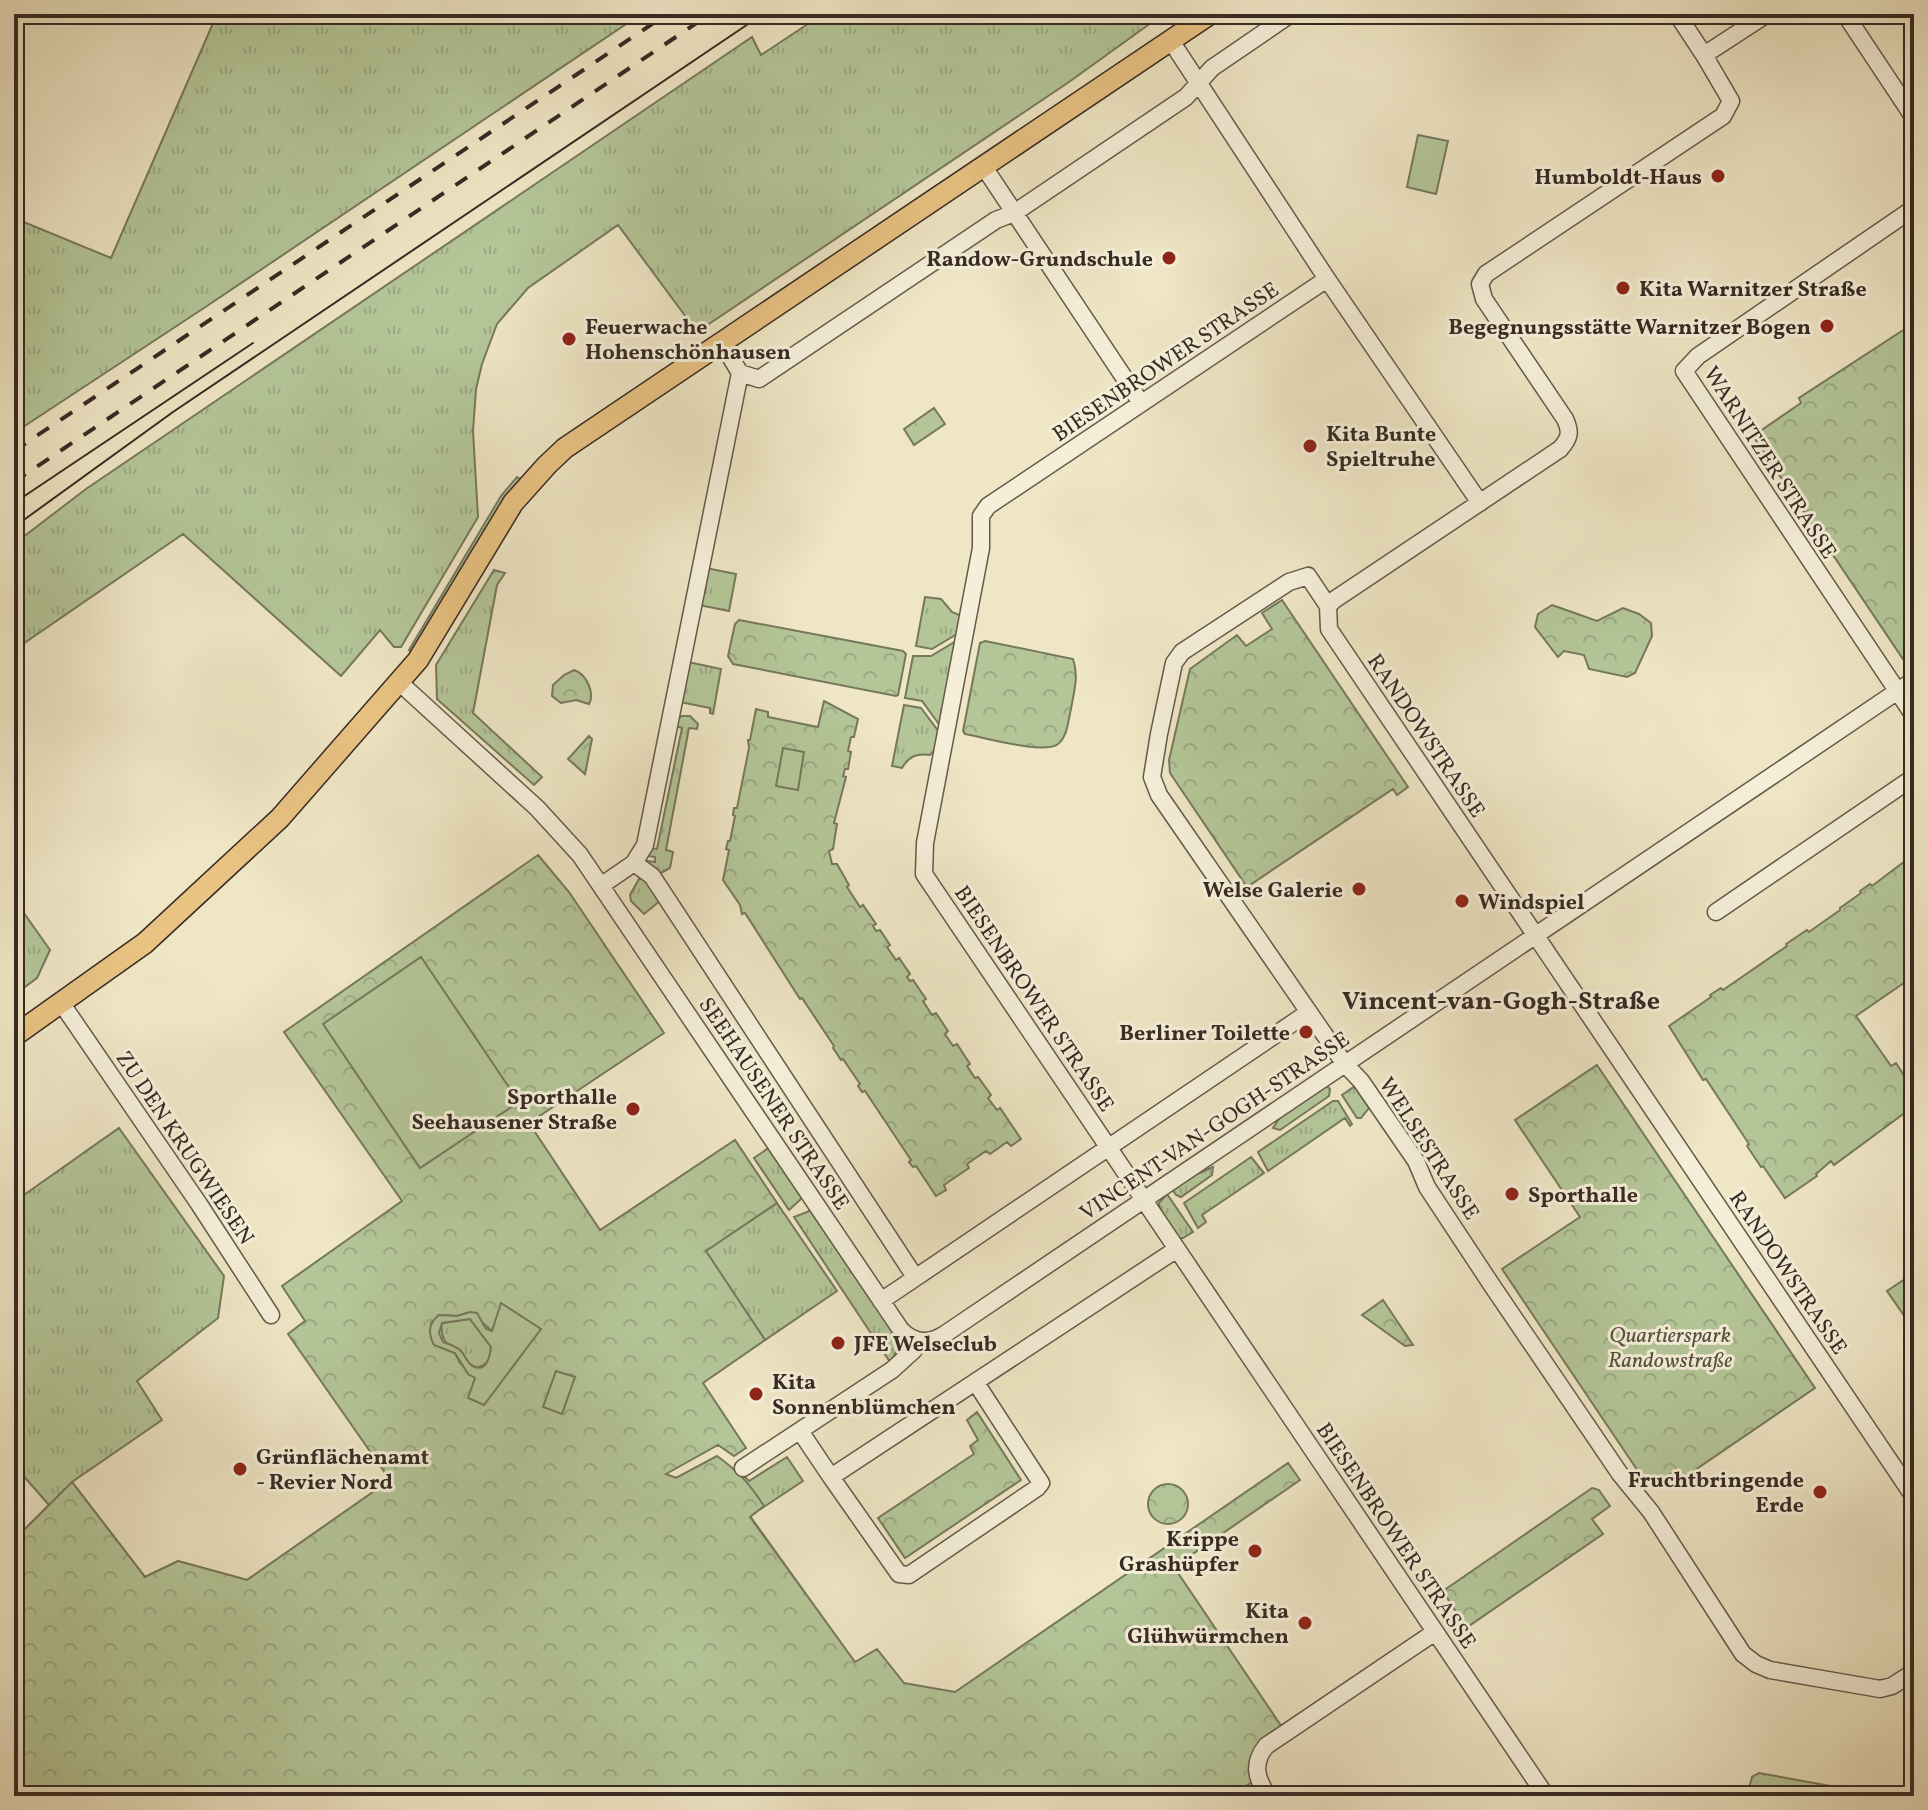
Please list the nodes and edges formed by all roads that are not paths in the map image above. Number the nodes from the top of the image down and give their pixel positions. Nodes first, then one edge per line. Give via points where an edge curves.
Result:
1 (1210, 14) edge
2 (1291, 14) edge
3 (1677, 14) edge
4 (1767, 14) edge
5 (1845, 14) edge
6 (1171, 41) junction
7 (1704, 55) junction
8 (1198, 84) junction
9 (1914, 118) edge
10 (984, 167) junction
11 (1914, 208) edge
12 (1014, 213) junction
13 (1327, 279) junction
14 (722, 343) junction
15 (740, 373) junction
16 (1141, 403) junction
17 (1480, 503) junction
18 (1328, 606) junction
19 (1914, 680) edge
20 (400, 683) junction
21 (1897, 691) junction
22 (1914, 716) edge
23 (1914, 777) edge
24 (634, 863) junction
25 (602, 885) junction
26 (1716, 912) dead end
27 (1535, 936) junction
28 (62, 1004) junction
29 (1309, 1012) junction
30 (14, 1036) edge
31 (1344, 1063) junction
32 (1109, 1146) junction
33 (1143, 1199) junction
34 (1177, 1249) junction
35 (915, 1277) junction
36 (881, 1301) junction
37 (271, 1315) dead end
38 (915, 1341) junction
39 (976, 1383) junction
40 (800, 1431) junction
41 (743, 1468) dead end
42 (831, 1477) junction
43 (1914, 1497) edge
44 (1435, 1632) junction
45 (1914, 1672) edge
46 (1268, 1796) edge
47 (1546, 1796) edge

1 - 6 main road
2 - 8 street via 1212,68
3 - 7 street
4 - 7 street
5 - 9 street
6 - 8 street
6 - 10 main road
7 - 17 street via 1731,101 1723,116 1486,274 1480,284 1484,299 1570,430 1560,449
8 - 12 street
8 - 13 street
10 - 12 street
10 - 14 main road
11 - 21 street, WARNITZER STRASSE via 1698,356 1684,371
12 - 15 street via 759,379
12 - 16 street
13 - 16 street, BIESENBROWER STRASSE
13 - 17 street
14 - 15 street
14 - 20 main road via 565,448 529,483
15 - 24 street via 645,845
16 - 32 street, BIESENBROWER STRASSE via 988,506 981,516 981,548 923,859 924,874
17 - 18 street
18 - 27 street, RANDOWSTRASSE via 1329,629
18 - 29 street, WELSESTRASSE via 1308,576 1289,582 1182,652 1174,663 1152,777 1159,795
19 - 21 street, VINCENT-VAN-GOGH-STRASSE
20 - 25 street, SEEHAUSENER STRASSE via 560,830
20 - 28 main road via 252,846 145,943
21 - 22 street
21 - 27 street, VINCENT-VAN-GOGH-STRASSE
23 - 26 street
24 - 25 street
24 - 35 street, SEEHAUSENER STRASSE via 652,876
25 - 36 street, SEEHAUSENER STRASSE
27 - 31 street, VINCENT-VAN-GOGH-STRASSE
27 - 43 street, RANDOWSTRASSE
28 - 30 main road
28 - 37 street, ZU DEN KRUGWIESEN
29 - 31 street, WELSESTRASSE
29 - 32 street, VINCENT-VAN-GOGH-STRASSE
31 - 33 street, VINCENT-VAN-GOGH-STRASSE
31 - 45 street, WELSESTRASSE via 1416,1161 1427,1187 1743,1654 1770,1670 1870,1688 1892,1686
32 - 33 street, BIESENBROWER STRASSE
32 - 35 street, VINCENT-VAN-GOGH-STRASSE
33 - 34 street, BIESENBROWER STRASSE
33 - 38 street, VINCENT-VAN-GOGH-STRASSE via 945,1334
34 - 39 street
34 - 44 street, BIESENBROWER STRASSE
35 - 36 street, VINCENT-VAN-GOGH-STRASSE
36 - 38 street, SEEHAUSENER STRASSE
38 - 40 street via 914,1350 892,1370
39 - 42 street
39 - 42 street via 1041,1483 909,1575 899,1574
40 - 41 street
40 - 42 street
44 - 46 street via 1266,1746 1256,1772
44 - 47 street, BIESENBROWER STRASSE

